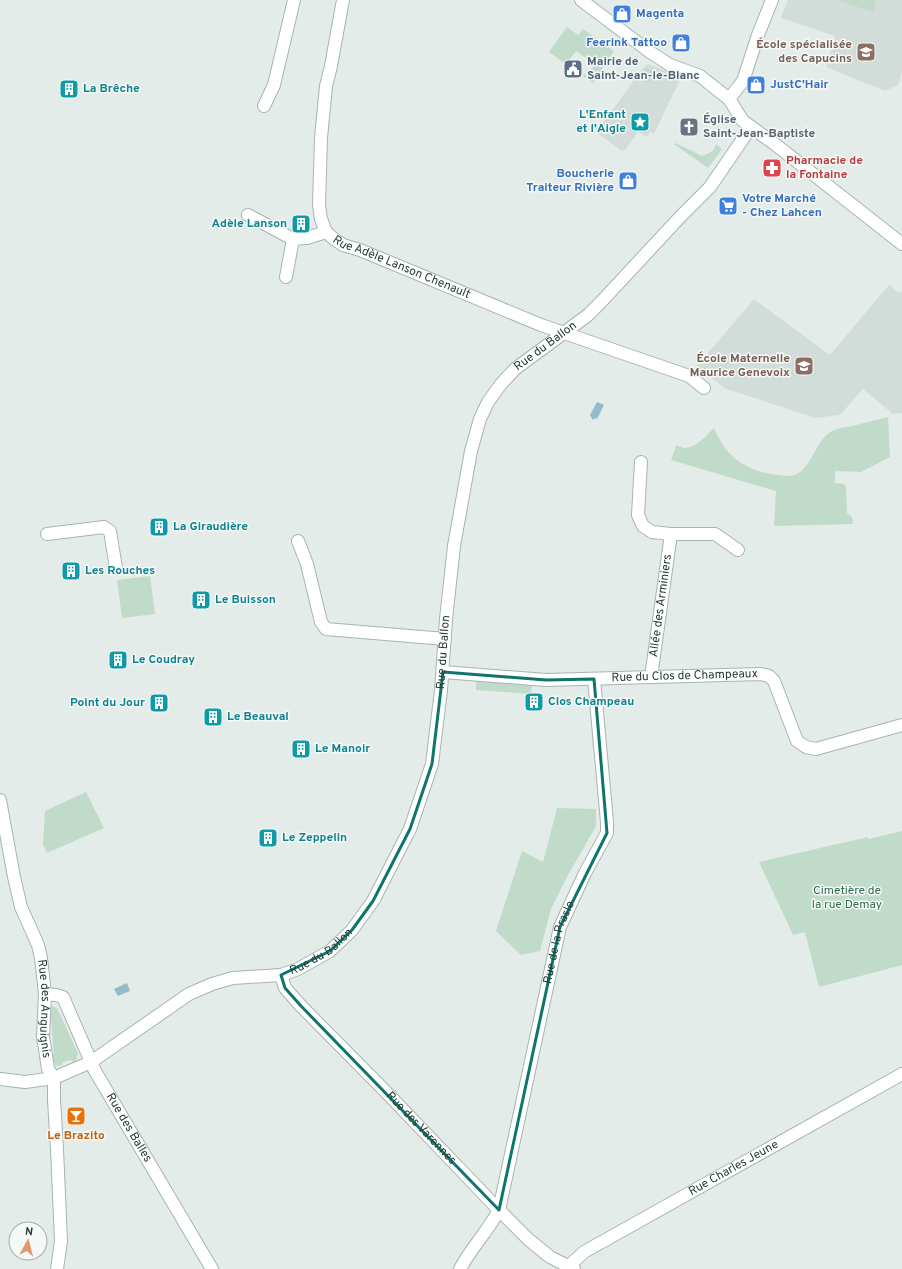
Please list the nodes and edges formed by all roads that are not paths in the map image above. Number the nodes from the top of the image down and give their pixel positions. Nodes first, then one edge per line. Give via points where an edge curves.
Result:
1 (294, 0) edge
2 (343, 0) edge
3 (580, 0) edge
4 (772, 0) edge
5 (730, 99) junction
6 (264, 106) dead end
7 (751, 127) junction
8 (248, 214) dead end
9 (326, 232) junction
10 (293, 239) junction
11 (902, 244) edge
12 (286, 277) dead end
13 (564, 333) junction
14 (704, 388) dead end
15 (641, 462) dead end
16 (47, 534) dead end
17 (671, 534) junction
18 (298, 541) dead end
19 (738, 550) dead end
20 (116, 568) dead end
21 (445, 639) junction
22 (443, 672) junction
23 (651, 677) junction
24 (594, 679) junction
25 (902, 725) edge
26 (0, 800) edge
27 (281, 975) junction
28 (45, 994) junction
29 (92, 1062) junction
30 (902, 1074) edge
31 (54, 1078) junction
32 (0, 1079) edge
33 (499, 1210) junction
34 (572, 1268) edge
35 (57, 1269) edge
36 (212, 1269) edge
37 (460, 1269) edge

1 - 6 street via 274,85
2 - 9 street, Rue Adèle Lanson Chenault via 326,86 321,138 318,205
3 - 5 street via 650,52 670,65 700,76
4 - 5 street via 743,81
5 - 7 street via 743,121
7 - 11 street
7 - 13 street, Rue du Ballon via 710,187 588,315
8 - 10 street
9 - 10 street
9 - 13 street, Rue Adèle Lanson Chenault via 343,245
10 - 12 street
13 - 14 street, Rue Adèle Lanson Chenault via 689,376
13 - 21 street, Rue du Ballon via 515,369 488,402 480,419 471,451 454,546
15 - 17 street via 638,515 643,526 652,532
16 - 20 street via 104,527 110,531
17 - 19 street via 715,534
17 - 23 street, Allée des Arminiers
18 - 21 street via 307,564 321,622 326,629
21 - 22 street, Rue du Ballon
22 - 24 street, Rue du Clos de Champeaux via 546,680
22 - 27 street, Rue du Ballon via 432,764 410,828 374,901 352,930 330,951 298,969
23 - 24 street, Rue du Clos de Champeaux
23 - 25 street, Rue du Clos de Champeaux via 762,674 769,676 774,681 797,741 806,747 816,749
24 - 33 street, Rue de la Prasle via 606,834 560,927
26 - 28 street, Rue des Anguignis via 21,907 38,945
27 - 29 street, Rue du Ballon via 233,978 189,994
27 - 33 street, Rue des Varennes via 285,988 301,1006
28 - 29 street, Rue des Balles via 63,997
28 - 31 street, Rue des Anguignis via 45,1049 48,1069
29 - 31 street, Rue du Ballon
29 - 36 street, Rue des Balles
30 - 34 street, Rue Charles Jeune via 584,1252
31 - 32 street, Rue du Ballon via 25,1082
31 - 35 street, Rue des Anguignis via 61,1242
33 - 34 street, Rue des Varennes via 550,1257
33 - 37 street, Rue de la Prasle

